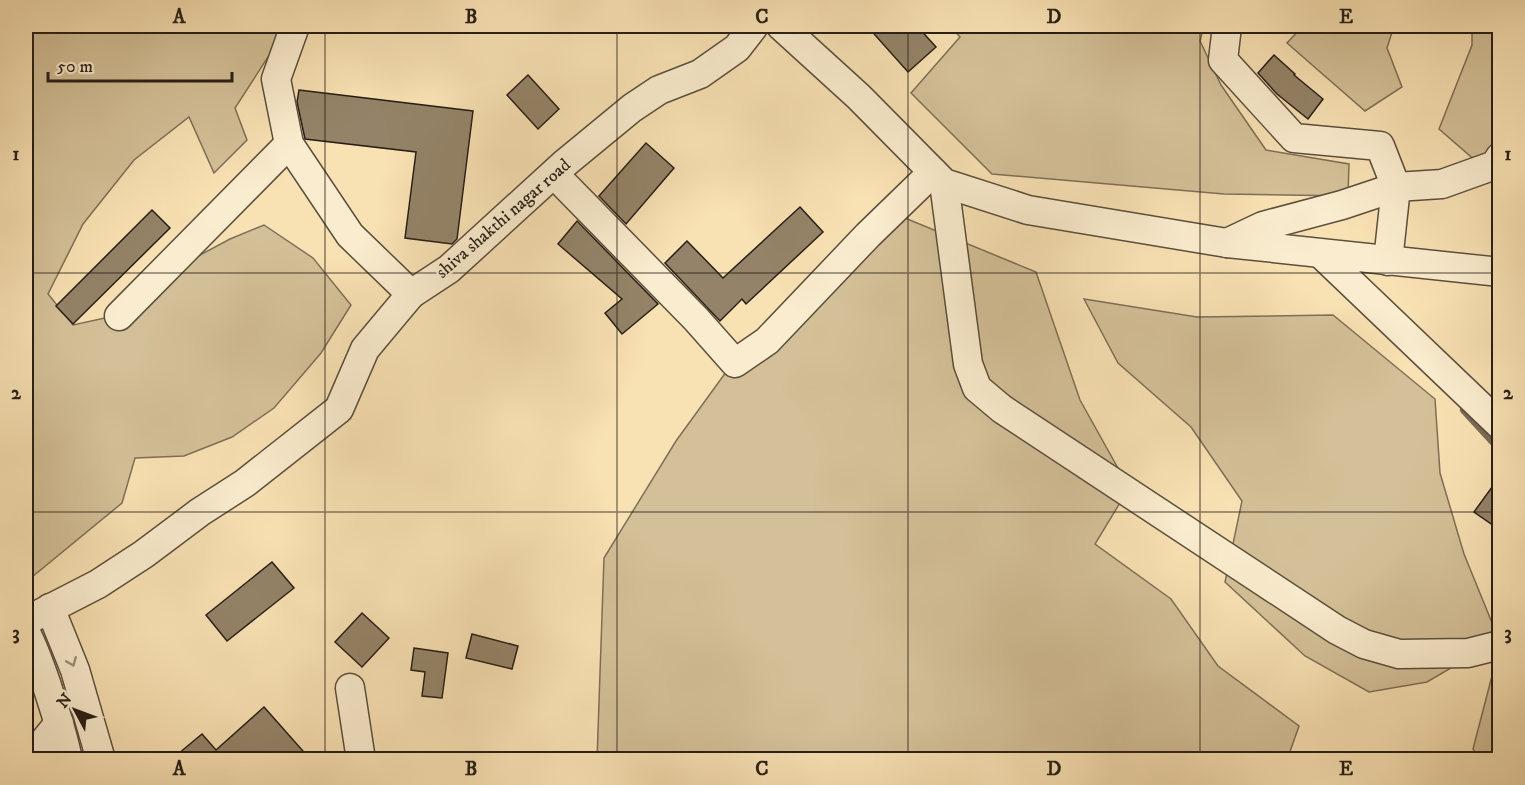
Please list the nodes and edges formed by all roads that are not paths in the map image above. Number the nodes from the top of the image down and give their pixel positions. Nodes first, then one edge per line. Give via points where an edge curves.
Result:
1 (296, 26) edge
2 (754, 26) edge
3 (781, 26) edge
4 (1227, 26) edge
5 (289, 144) junction
6 (1500, 157) edge
7 (554, 174) junction
8 (938, 177) junction
9 (1396, 187) junction
10 (1227, 243) junction
11 (1321, 254) junction
12 (1388, 261) junction
13 (1500, 272) edge
14 (411, 294) junction
15 (118, 316) dead end
16 (1500, 425) edge
17 (38, 614) edge
18 (26, 633) edge
19 (1500, 645) edge
20 (350, 688) dead end
21 (64, 740) edge
22 (29, 759) edge
23 (85, 759) edge
24 (101, 759) edge
25 (361, 759) edge

1 - 5 street via 276,79
2 - 7 street, shiva shakthi nagar road via 737,48 700,74 659,90 632,108
3 - 8 street
4 - 9 street via 1222,60 1294,138 1380,146
5 - 14 street via 350,235
5 - 15 street
6 - 9 street via 1495,165 1442,184
7 - 8 street via 735,363 767,341 860,243
7 - 14 street, shiva shakthi nagar road via 449,269
8 - 10 street via 1028,210
8 - 19 street via 968,364 977,388 1002,409 1336,630 1364,644 1399,654 1468,653
9 - 10 street via 1263,226
9 - 12 street
10 - 11 street
11 - 12 street
11 - 16 street
12 - 13 street
14 - 17 street, shiva shakthi nagar road via 365,349 339,409 245,483 144,554 98,584
17 -> 24 street via 75,670
18 - 21 street
20 - 25 street
21 - 22 street
21 - 23 street

